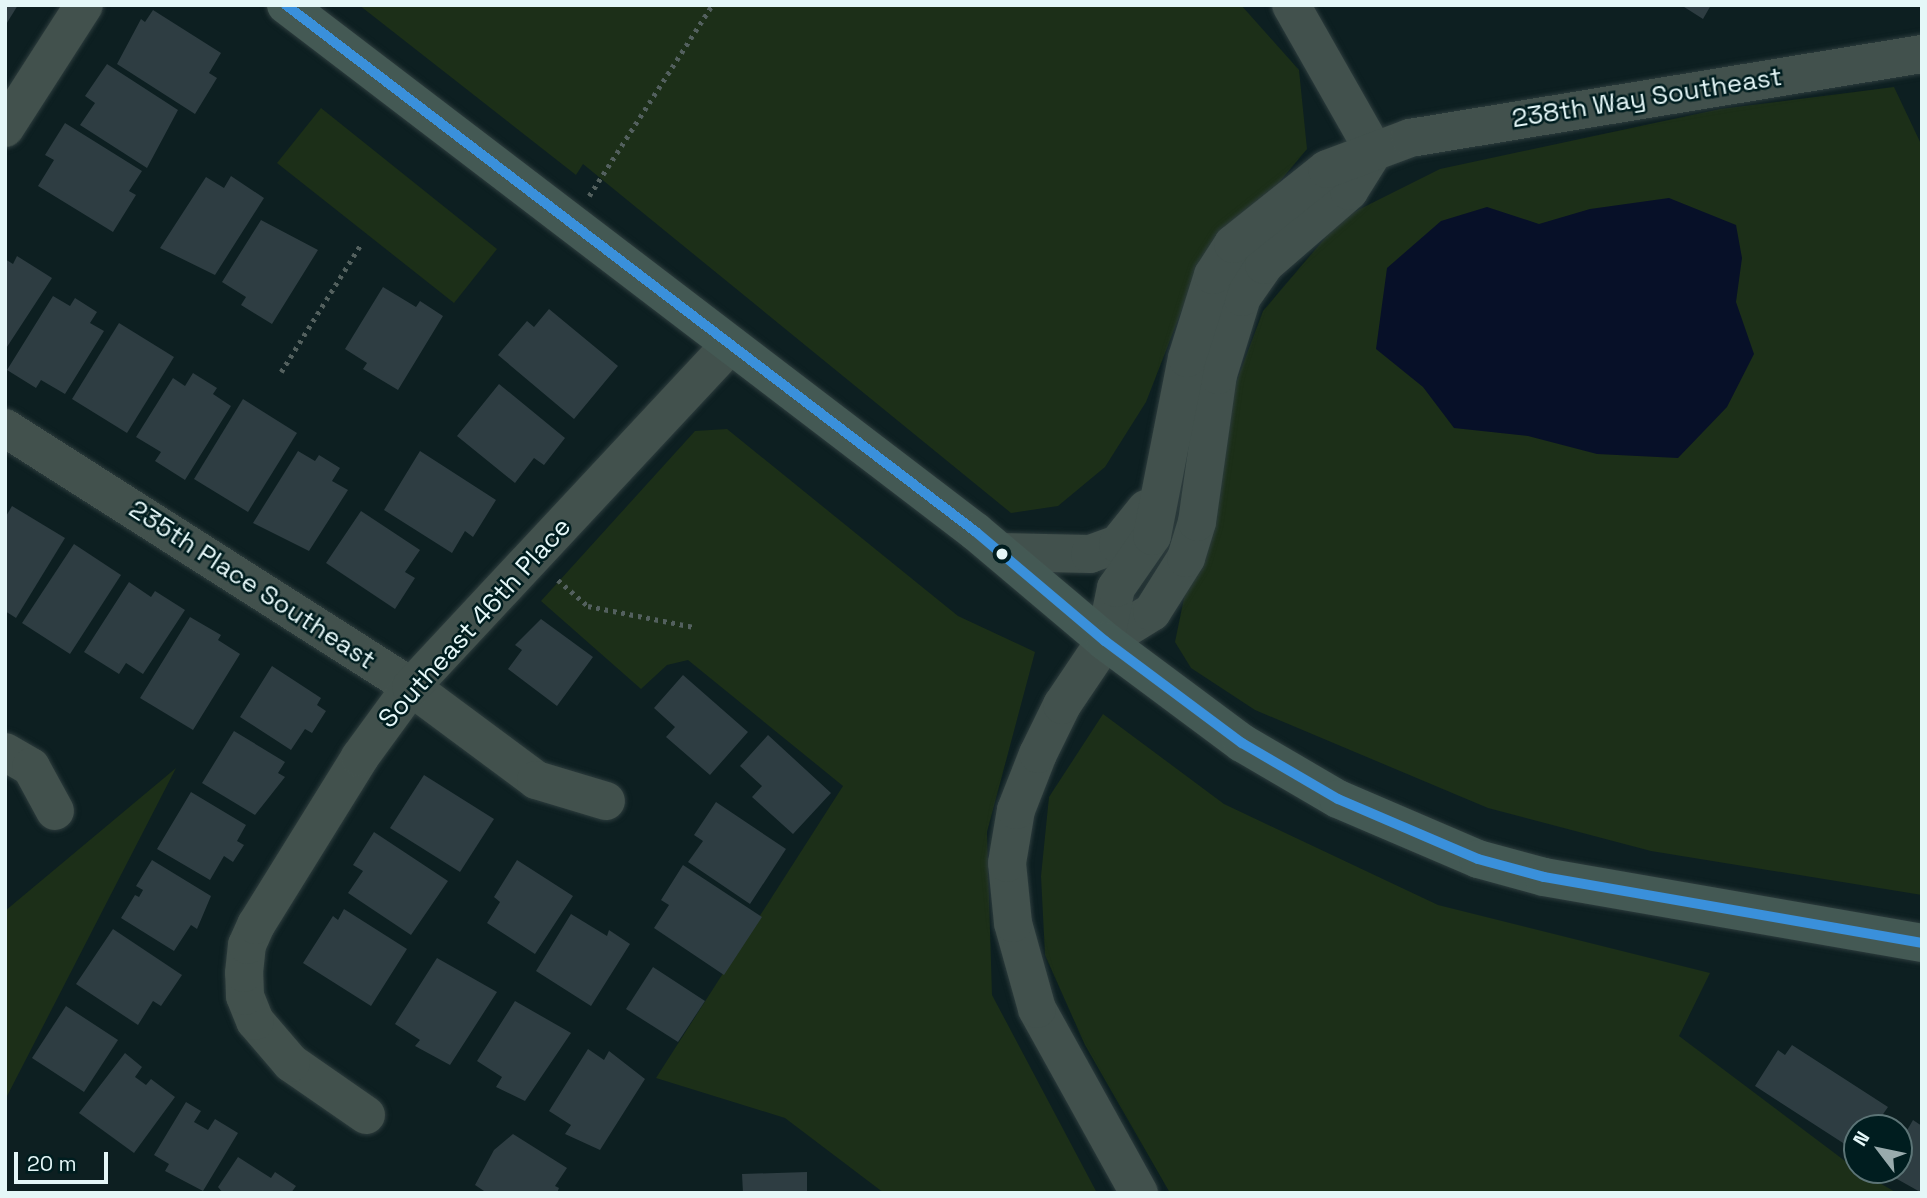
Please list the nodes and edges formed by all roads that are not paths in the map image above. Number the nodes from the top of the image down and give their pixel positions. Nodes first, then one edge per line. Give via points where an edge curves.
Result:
1 (84, 5) edge
2 (286, 5) edge
3 (1291, 5) edge
4 (1922, 54) edge
5 (5, 128) edge
6 (1374, 151) junction
7 (730, 345) junction
8 (5, 428) edge
9 (1168, 463) junction
10 (1001, 552) junction
11 (1105, 641) junction
12 (411, 687) junction
13 (5, 752) edge
14 (606, 801) dead end
15 (55, 811) dead end
16 (1922, 943) edge
17 (366, 1115) dead end
18 (1139, 1193) edge

1 - 5 street
2 - 7 main road
3 - 6 street
4 - 6 street, 238th Way Southeast via 1465,128
6 - 9 street, 238th Way Southeast via 1327,169 1234,244 1213,275 1187,358
6 - 11 street via 1349,191 1264,265 1242,296 1218,375 1197,522 1186,558 1152,612
7 - 10 main road
7 - 12 street, Southeast 46th Place
8 - 12 street, 235th Place Southeast
9 - 10 street, 238th Way Southeast via 1141,520 1118,544 1090,554
9 - 11 street, 238th Way Southeast via 1152,536 1116,588
10 - 11 main road
11 - 16 main road via 1242,743 1400,828 1478,859 1544,877
11 - 18 street via 1062,705 1038,754 1016,810 1007,863 1015,935 1037,1009
12 - 14 street, 235th Place Southeast via 536,780
12 - 17 street, Southeast 46th Place via 360,757 256,925 247,945 244,973 249,1009 273,1047
13 - 15 street via 31,767

